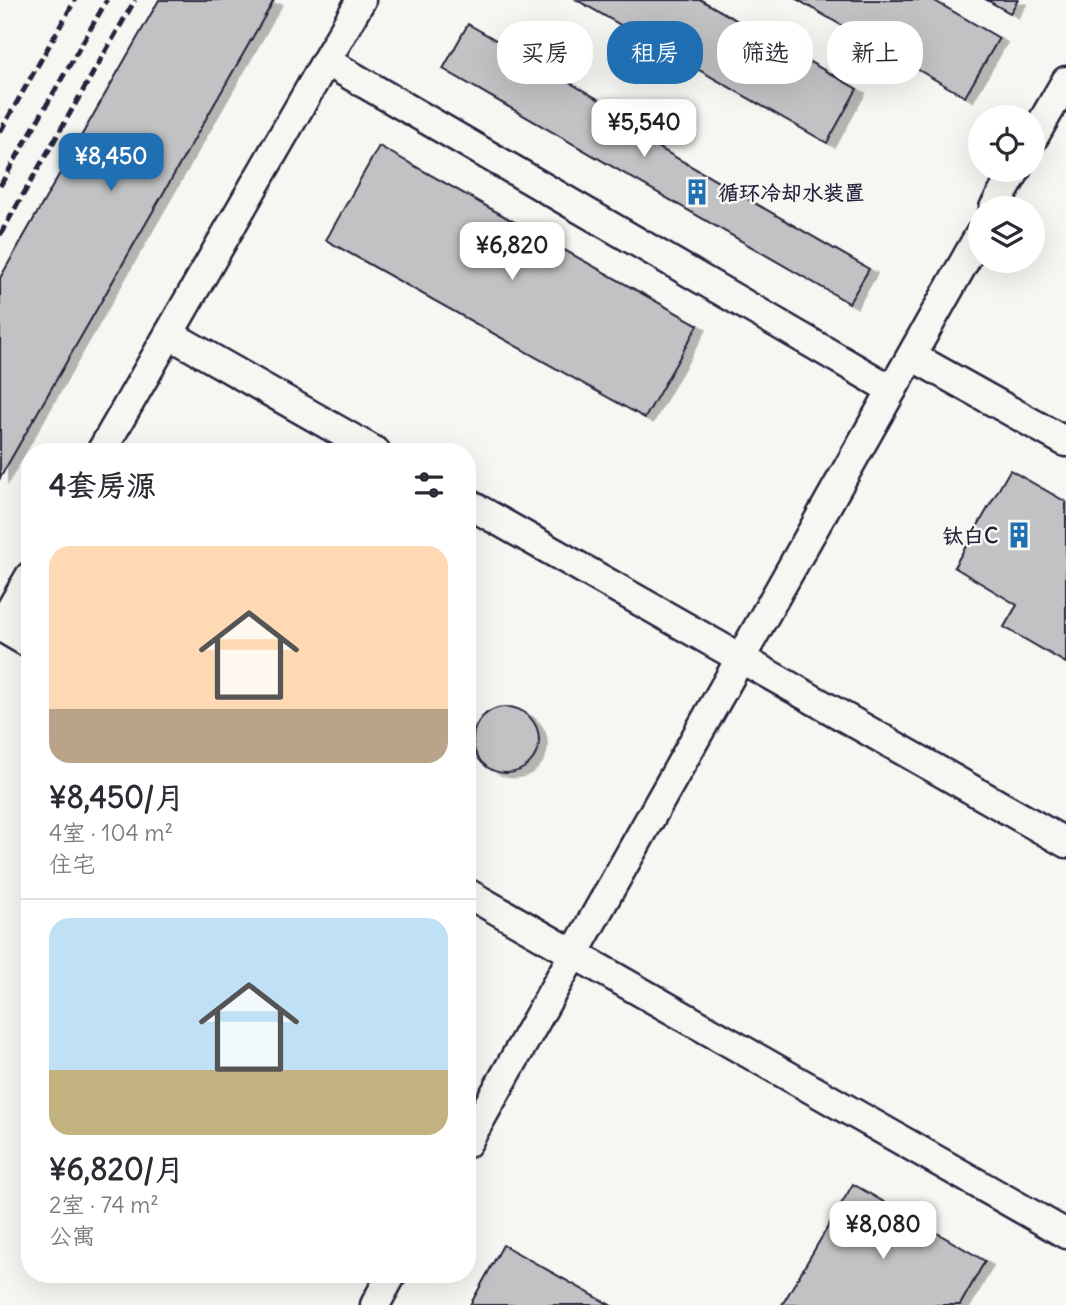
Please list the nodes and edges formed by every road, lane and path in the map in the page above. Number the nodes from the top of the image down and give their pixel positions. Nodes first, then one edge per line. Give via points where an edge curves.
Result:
1 (361, 0) edge
2 (326, 61) junction
3 (1066, 81) edge
4 (1045, 117) edge
5 (968, 255) edge
6 (169, 334) junction
7 (912, 355) junction
8 (892, 390) junction
9 (1066, 442) edge
10 (106, 443) edge
11 (360, 443) edge
12 (476, 508) edge
13 (21, 592) edge
14 (0, 628) edge
15 (21, 639) edge
16 (741, 659) junction
17 (1066, 843) edge
18 (476, 898) edge
19 (575, 954) junction
20 (476, 1127) edge
21 (1063, 1225) edge
22 (387, 1283) edge
23 (375, 1305) edge

1 - 2 lane
2 - 6 lane
2 - 8 lane
3 - 4 lane
5 - 7 lane
6 - 10 lane
6 - 11 lane
7 - 8 lane
7 - 9 lane
8 - 16 lane
12 - 16 lane
13 - 14 lane
14 - 15 lane
16 - 17 lane
16 - 19 lane
18 - 19 lane
19 - 20 lane
19 - 21 lane
22 - 23 lane

